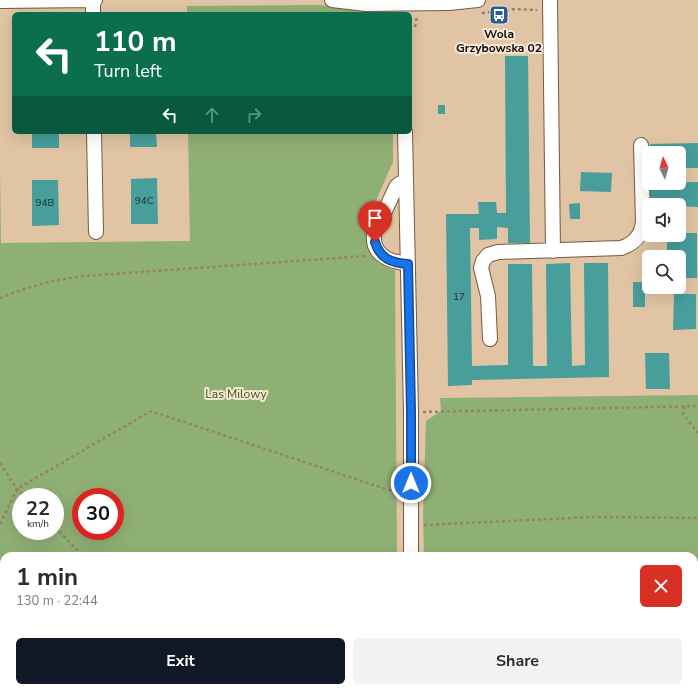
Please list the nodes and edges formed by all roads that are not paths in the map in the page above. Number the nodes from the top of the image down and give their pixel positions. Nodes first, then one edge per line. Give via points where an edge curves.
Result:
1 (94, 0) edge
2 (332, 0) edge
3 (478, 0) edge
4 (550, 0) edge
5 (0, 1) edge
6 (404, 6) edge
7 (93, 12) edge
8 (94, 134) edge
9 (405, 134) edge
10 (641, 145) dead end
11 (406, 181) junction
12 (96, 232) dead end
13 (553, 251) junction
14 (408, 264) junction
15 (490, 339) dead end
16 (412, 552) edge

1 - 5 street
1 - 7 street
2 - 6 street
3 - 6 street
4 - 13 street
8 - 12 street
9 - 11 street
10 - 13 street via 642,226 635,240 621,248
11 - 14 street
11 - 14 street via 396,187 375,230 375,242 382,255 394,262
13 - 15 street via 494,252 485,258 481,264 481,272 488,296
14 - 16 street

